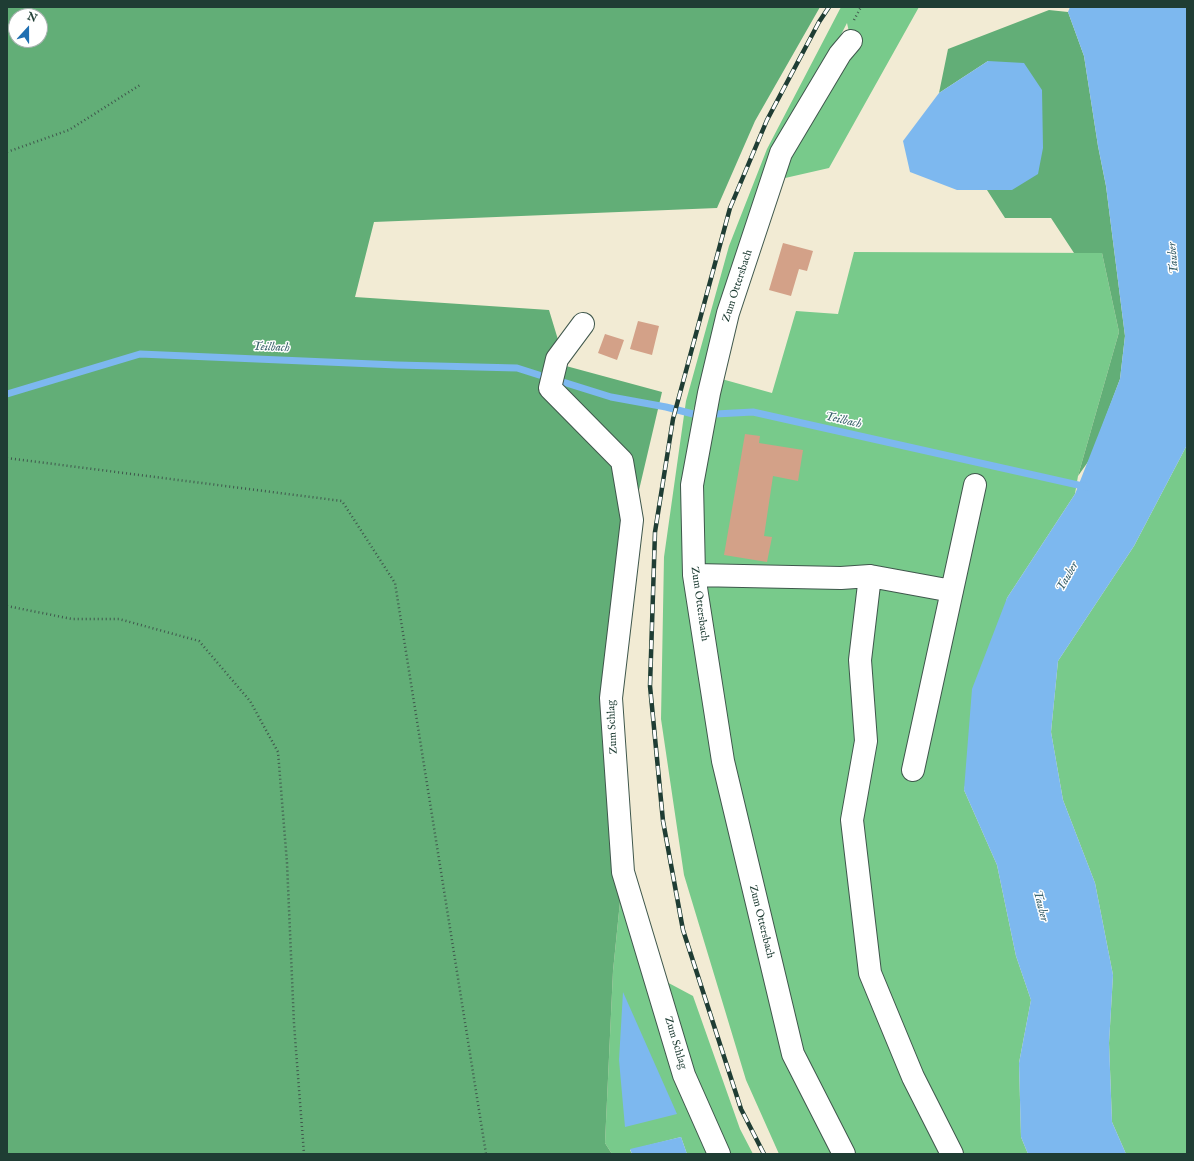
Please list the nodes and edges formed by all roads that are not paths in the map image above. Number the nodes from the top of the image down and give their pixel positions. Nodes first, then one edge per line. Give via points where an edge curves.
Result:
1 (851, 41) dead end
2 (583, 324) dead end
3 (975, 485) dead end
4 (694, 575) junction
5 (870, 576) junction
6 (952, 591) junction
7 (914, 770) dead end
8 (719, 1154) edge
9 (844, 1154) edge
10 (952, 1154) edge

1 - 4 street, Zum Ottersbach via 840,54 781,153 728,313 709,393 692,486
2 - 8 street, Zum Schlag via 557,359 550,388 622,461 632,520 611,698 623,872 684,1075
3 - 6 street
4 - 5 street via 841,578
4 - 9 street, Zum Ottersbach via 722,761 793,1054
5 - 6 street
5 - 10 street via 860,660 866,741 852,820 870,973 912,1077
6 - 7 street

